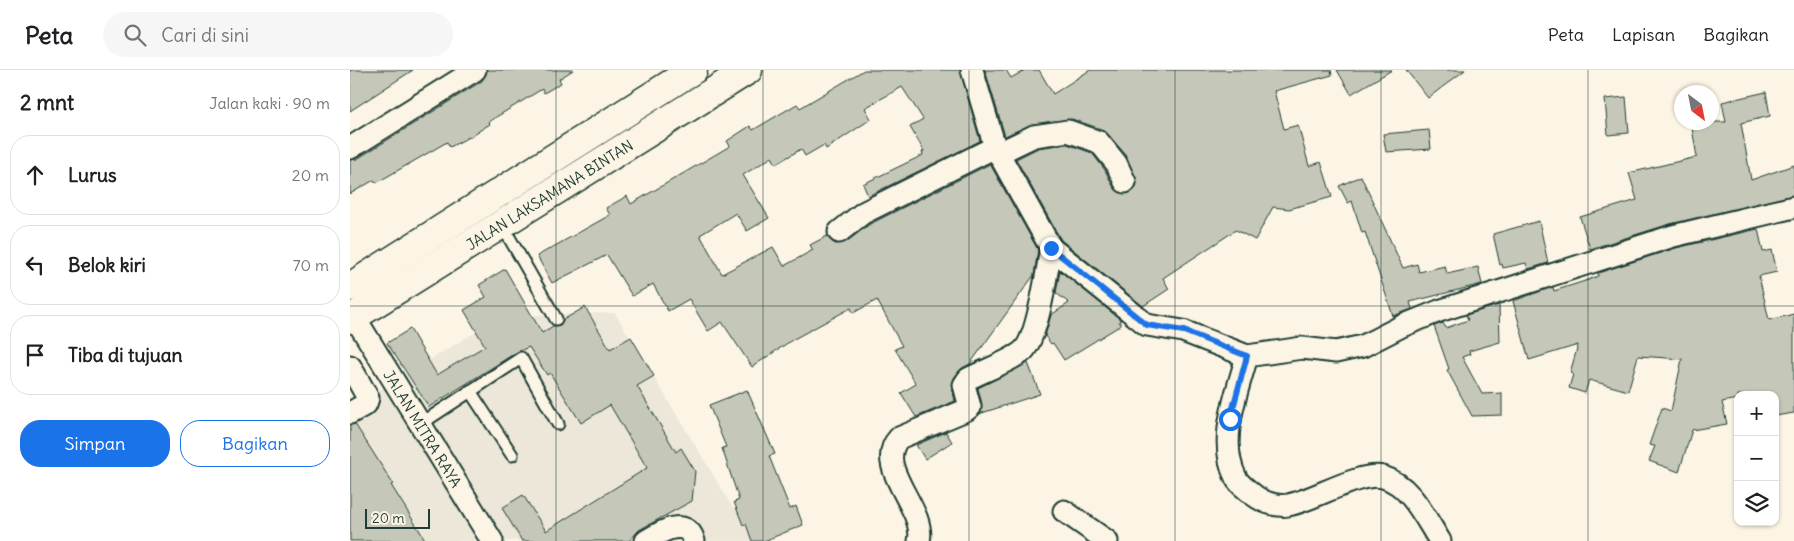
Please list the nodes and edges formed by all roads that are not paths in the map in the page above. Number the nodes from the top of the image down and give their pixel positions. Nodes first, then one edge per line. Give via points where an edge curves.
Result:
1 (475, 70) edge
2 (693, 70) edge
3 (748, 70) edge
4 (972, 70) edge
5 (353, 138) edge
6 (997, 150) junction
7 (1125, 182) dead end
8 (488, 200) junction
9 (1794, 207) edge
10 (502, 225) junction
11 (839, 232) dead end
12 (1051, 248) junction
13 (350, 287) edge
14 (352, 318) edge
15 (556, 319) dead end
16 (1247, 356) junction
17 (350, 366) edge
18 (470, 391) junction
19 (350, 413) edge
20 (558, 424) dead end
21 (419, 425) junction
22 (512, 455) dead end
23 (1064, 511) dead end
24 (488, 540) edge
25 (646, 541) edge
26 (694, 541) edge
27 (919, 541) edge
28 (1107, 541) edge
29 (1440, 541) edge

1 - 5 street
2 - 8 main road, JALAN LAKSAMANA BINTAN
3 - 10 main road, JALAN LAKSAMANA BINTAN
4 - 6 street
6 - 7 street via 1034,136 1068,131 1099,142 1116,163
6 - 11 street via 863,213
6 - 12 street
8 - 10 main road
8 - 13 main road, JALAN LAKSAMANA BINTAN
9 - 16 street via 1673,236 1439,310 1363,346 1336,352 1302,348
10 - 14 main road, JALAN LAKSAMANA BINTAN
10 - 15 lane
12 - 16 street via 1147,325 1184,331
12 - 27 street via 1037,318 1023,351 968,378 964,385 970,407 966,410 899,438 893,444 893,468 920,528
14 - 21 street, JALAN MITRA RAYA
16 - 29 street via 1230,419 1229,458 1237,480 1258,499 1274,505 1288,505 1357,480 1381,476 1400,485
17 - 19 street via 368,398 366,404
18 - 20 lane via 521,358
18 - 21 lane
18 - 22 lane
21 - 24 street, JALAN MITRA RAYA
23 - 28 street
25 - 26 street via 675,526 693,536

